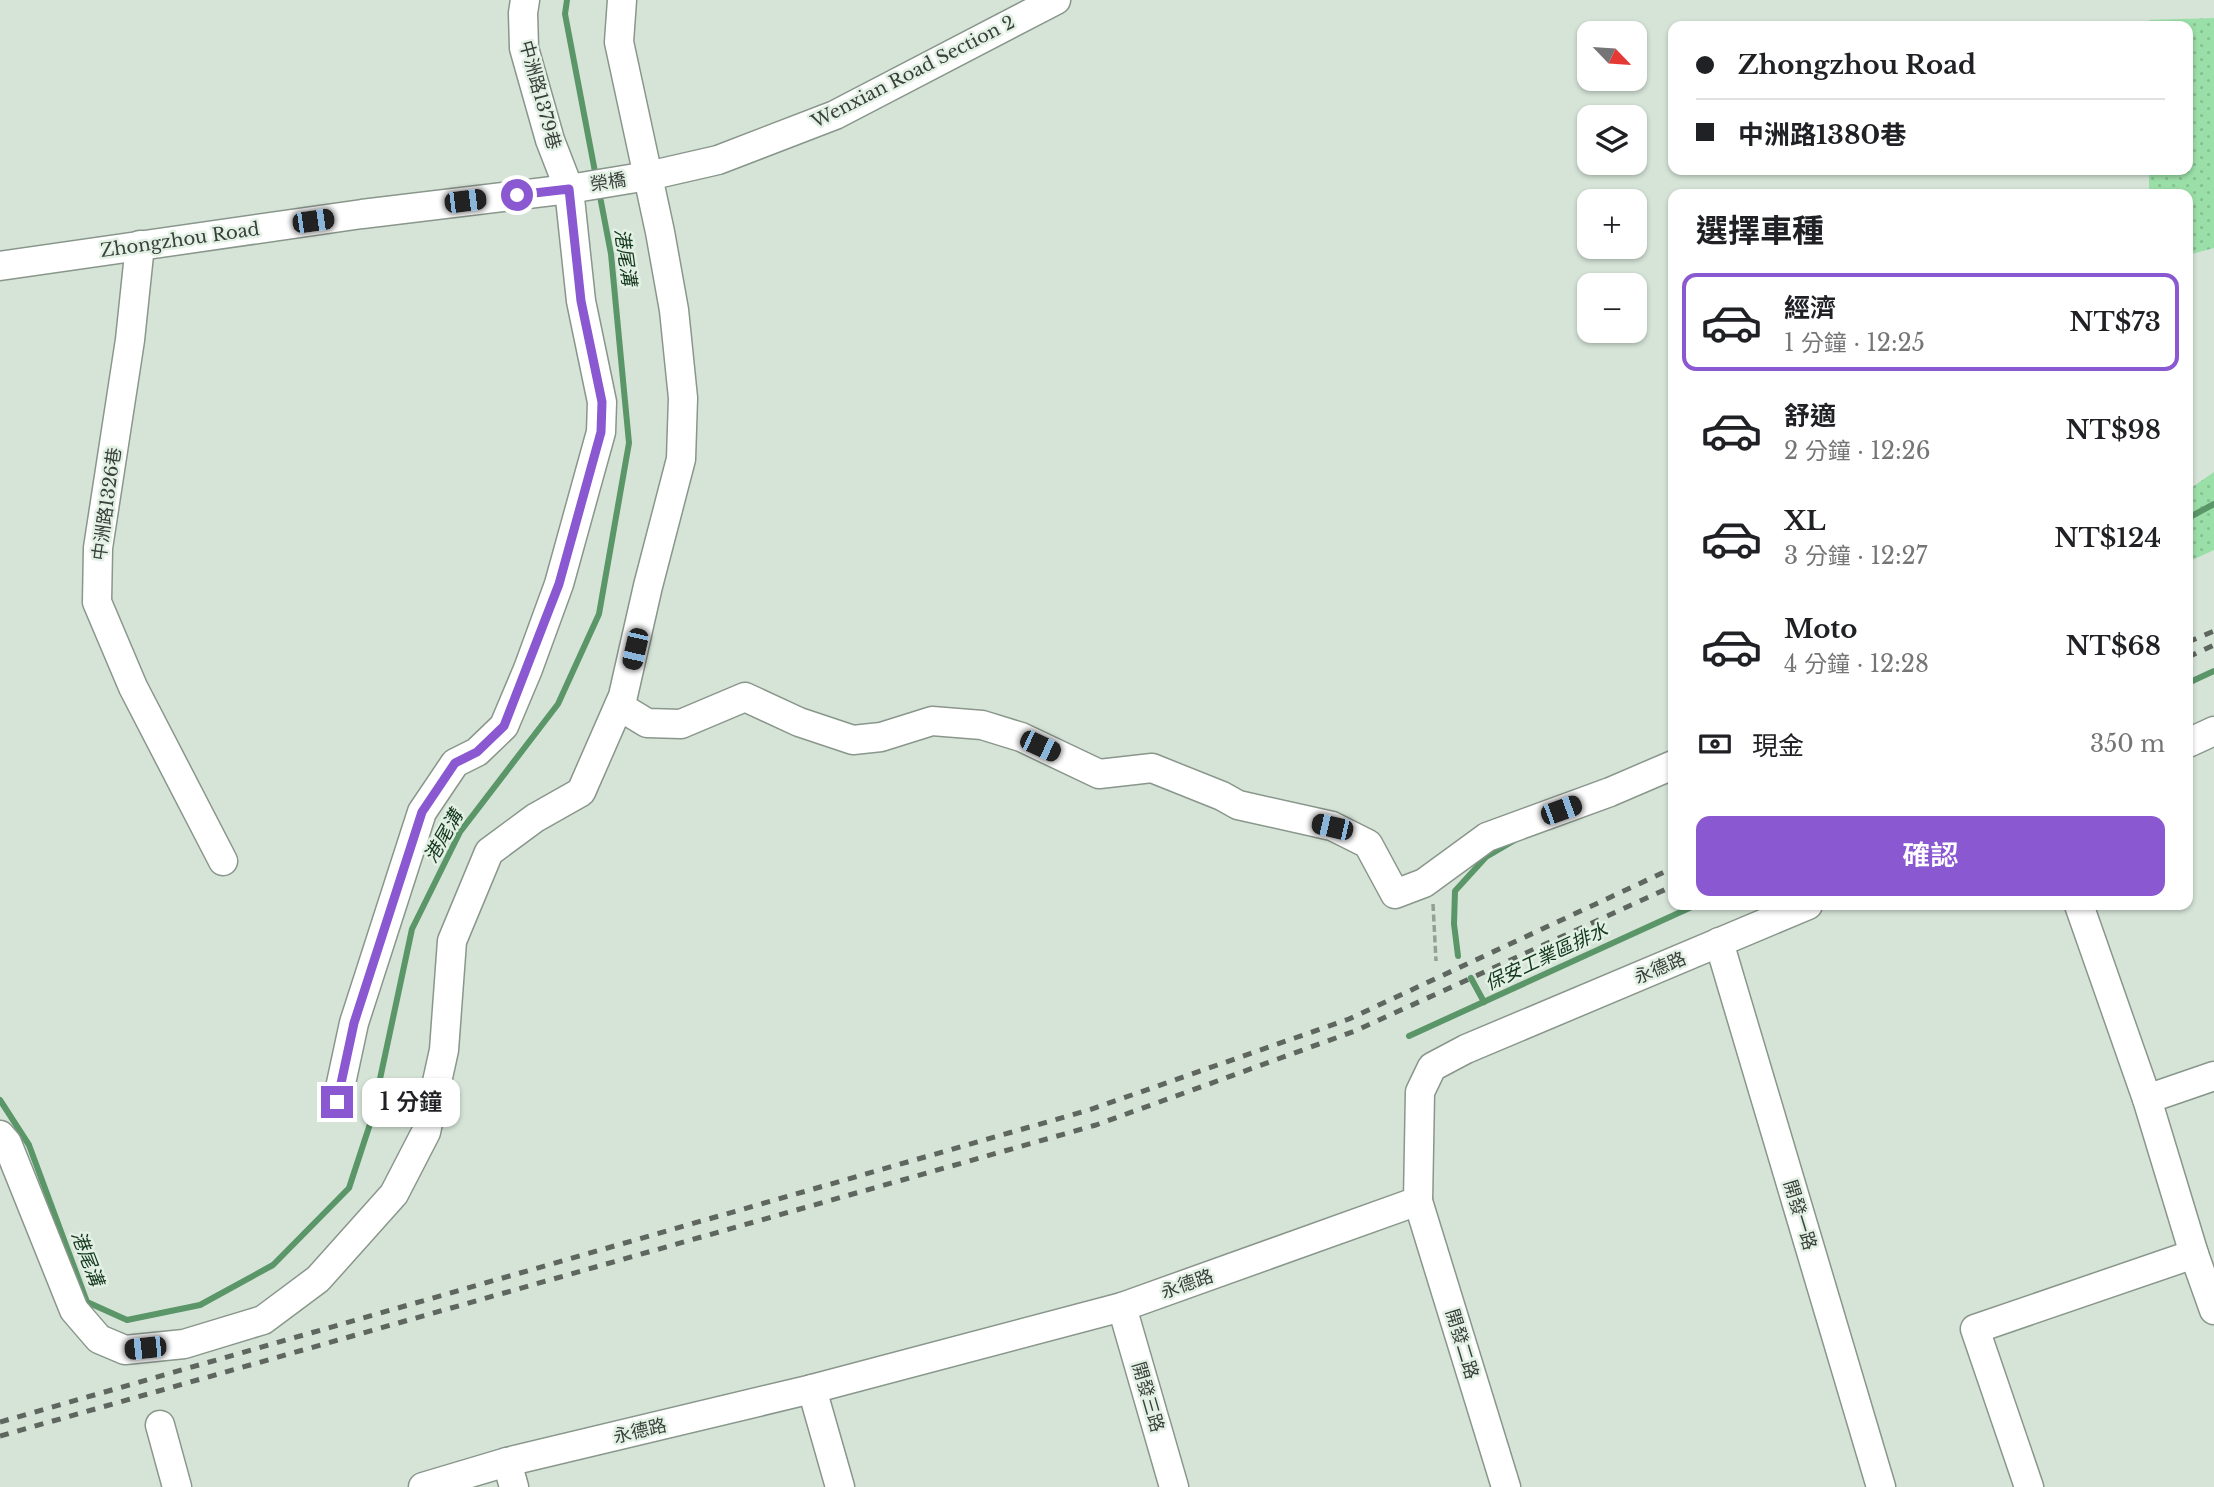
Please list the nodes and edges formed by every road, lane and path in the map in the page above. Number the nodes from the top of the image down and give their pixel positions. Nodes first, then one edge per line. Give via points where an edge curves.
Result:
1 (525, 0) edge
2 (622, 0) edge
3 (1056, 0) edge
4 (648, 176) junction
5 (569, 189) junction
6 (140, 245) junction
7 (0, 266) edge
8 (619, 706) junction
9 (2214, 732) edge
10 (2193, 741) edge
11 (1668, 767) edge
12 (223, 862) dead end
13 (1437, 874) junction
14 (1796, 910) edge
15 (2081, 910) edge
16 (1719, 942) junction
17 (1436, 961) dead end
18 (2214, 1076) edge
19 (2147, 1099) junction
20 (337, 1102) dead end
21 (0, 1135) edge
22 (1418, 1201) junction
23 (2194, 1254) junction
24 (1122, 1307) junction
25 (2214, 1310) edge
26 (812, 1389) junction
27 (160, 1424) dead end
28 (511, 1475) edge
29 (177, 1487) edge
30 (423, 1487) edge
31 (840, 1487) edge
32 (1174, 1487) edge
33 (1506, 1487) edge
34 (1881, 1487) edge
35 (2029, 1487) edge

1 - 5 street, 中洲路1379巷 via 524,48
2 - 4 street via 619,42
3 - 4 street, Wenxian Road Section 2 via 835,115 718,160
4 - 5 street, 榮橋
4 - 8 street via 674,310 683,398 681,458
5 - 6 street, Zhongzhou Road
5 - 20 street, 中洲路1379巷 via 581,301 602,402 601,432 559,584 504,726 477,752 455,763 422,812 354,1023
6 - 7 street, Zhongzhou Road
6 - 12 street, 中洲路1326巷 via 98,548 97,602 133,687
8 - 13 street via 648,723 681,724 746,697 853,740 881,737 932,721 982,725 1021,737 1099,774 1152,768 1238,805 1332,827 1368,845 1395,894
8 - 21 street via 581,792 489,852 452,941 444,1050 426,1132 394,1194 318,1279 263,1320 184,1344 125,1350 99,1339 74,1310
9 - 10 street
11 - 13 street via 1487,837
13 - 17 path via 1432,912
14 - 16 street, 永德路
15 - 19 street
16 - 22 street, 永德路 via 1433,1067 1420,1092
16 - 34 street, 開發一路
18 - 19 street
19 - 23 street
22 - 24 street, 永德路
22 - 33 street, 開發二路
23 - 25 street
23 - 35 street via 1975,1329
24 - 26 street, 永德路
24 - 32 street, 開發三路
26 - 28 street, 永德路
26 - 31 street
27 - 29 street
28 - 30 street, 永德路

